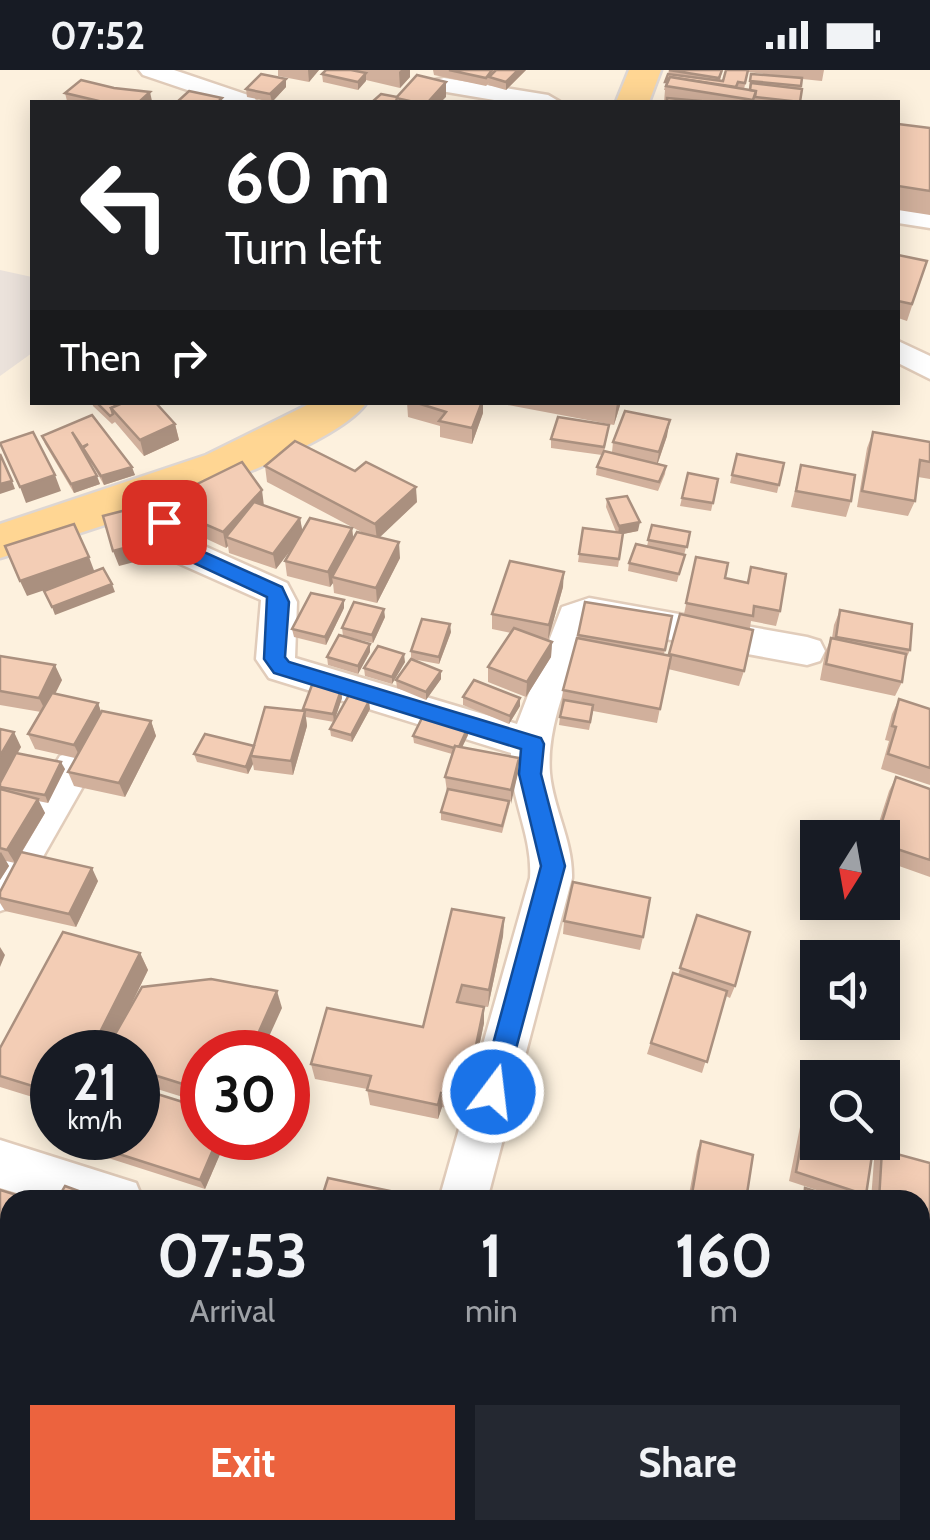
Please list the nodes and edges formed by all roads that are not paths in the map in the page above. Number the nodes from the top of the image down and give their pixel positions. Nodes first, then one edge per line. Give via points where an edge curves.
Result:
1 (151, 70) edge
2 (646, 70) edge
3 (444, 85) edge
4 (238, 100) edge
5 (536, 100) edge
6 (633, 100) edge
7 (900, 214) edge
8 (930, 220) edge
9 (900, 351) edge
10 (930, 368) edge
11 (341, 405) edge
12 (143, 494) junction
13 (0, 541) edge
14 (807, 651) dead end
15 (533, 744) junction
16 (74, 768) edge
17 (0, 893) edge
18 (0, 1164) edge
19 (86, 1190) edge
20 (466, 1190) edge

1 - 4 street
2 - 6 main road
3 - 5 street
7 - 8 street
9 - 10 street
11 - 12 main road via 257,451
12 - 13 main road
12 - 15 street via 185,550 275,592 274,659 282,668
14 - 15 street via 578,612
15 - 20 street via 530,774 553,854 552,878
16 - 17 street
18 - 19 street

